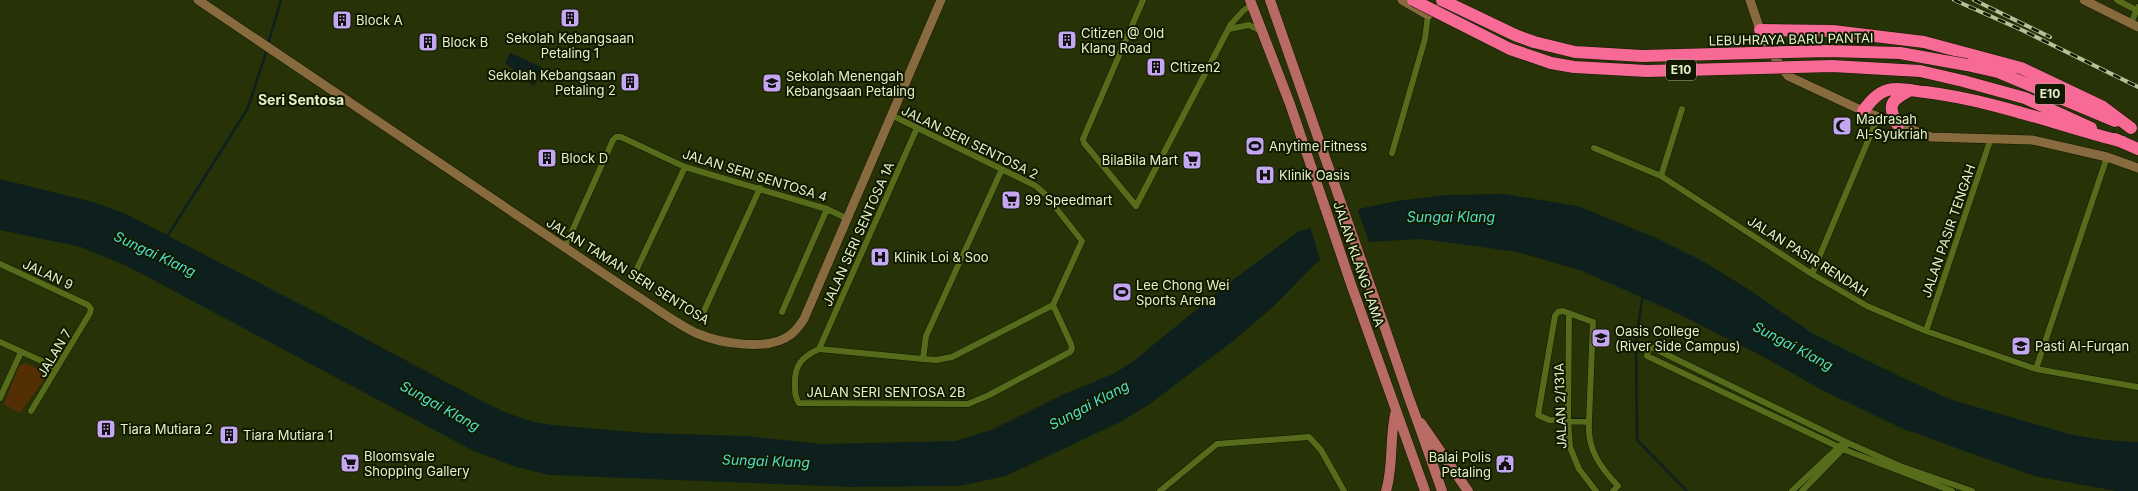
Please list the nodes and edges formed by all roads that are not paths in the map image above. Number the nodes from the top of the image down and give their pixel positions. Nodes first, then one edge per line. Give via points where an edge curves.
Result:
1 (198, 0) edge
2 (941, 0) edge
3 (1143, 0) edge
4 (1270, 0) edge
5 (1402, 0) edge
6 (1413, 0) edge
7 (1750, 0) edge
8 (2084, 0) edge
9 (2117, 0) edge
10 (1442, 1) edge
11 (1252, 2) edge
12 (2138, 9) edge
13 (1428, 15) junction
14 (2134, 25) edge
15 (1229, 29) junction
16 (1760, 30) junction
17 (1262, 32) junction
18 (1911, 90) junction
19 (1682, 109) dead end
20 (1863, 111) junction
21 (891, 115) junction
22 (1878, 117) junction
23 (1898, 125) junction
24 (917, 128) junction
25 (2135, 129) edge
26 (1991, 138) junction
27 (2123, 142) junction
28 (1594, 148) dead end
29 (2138, 149) edge
30 (1392, 154) dead end
31 (2107, 157) junction
32 (685, 167) junction
33 (2138, 168) edge
34 (1002, 169) junction
35 (1661, 176) junction
36 (760, 188) junction
37 (827, 209) junction
38 (846, 218) junction
39 (564, 249) junction
40 (0, 264) edge
41 (1812, 274) junction
42 (634, 275) dead end
43 (88, 305) joint
44 (1053, 305) junction
45 (704, 311) dead end
46 (782, 312) dead end
47 (1569, 313) junction
48 (1926, 331) junction
49 (0, 342) edge
50 (819, 349) junction
51 (21, 352) junction
52 (923, 359) junction
53 (57, 368) junction
54 (2036, 369) junction
55 (2138, 387) edge
56 (0, 398) edge
57 (1396, 410) junction
58 (31, 411) dead end
59 (1416, 417) junction
60 (1568, 420) junction
61 (1589, 422) junction
62 (1846, 442) junction
63 (1838, 446) junction
64 (1845, 450) junction
65 (1160, 491) edge
66 (1344, 491) edge
67 (1386, 491) edge
68 (1425, 491) edge
69 (1442, 491) edge
70 (1468, 491) edge
71 (1596, 491) edge
72 (1613, 491) edge
73 (1792, 491) edge
74 (1802, 491) edge
75 (1952, 491) edge
76 (1972, 491) edge

1 - 39 main road, JALAN TAMAN SERI SENTOSA
2 - 21 main road, JALAN TAMAN SERI SENTOSA
3 - 15 street via 1083,139 1136,206
4 - 59 main road, JALAN KLANG LAMA
5 - 13 main road
6 - 27 highway, E10, bridge via 1510,49 1551,63 1574,67 1647,71 1832,66 1920,71 2025,98
7 - 16 main road
8 - 14 main road
9 - 12 street
10 - 13 main road
10 - 25 highway, LEBUHRAYA BARU PANTAI / E10, bridge via 1515,35 1575,52 1642,56 1828,51 1900,53 1967,65 1998,72
11 - 15 street via 1237,16
11 - 17 main road, JALAN KLANG LAMA
12 - 14 street
13 - 30 street via 1425,39
15 - 17 street via 1249,25
16 - 20 main road via 1788,76
16 - 25 highway via 1833,31 1924,42 2021,68 2103,106
17 - 57 main road, JALAN KLANG LAMA via 1314,172
18 - 20 highway via 1890,89 1882,92
18 - 23 highway via 1897,97 1892,104 1891,112
18 - 27 highway via 1988,103 2063,127
19 - 35 street
20 - 22 main road
21 - 24 street, JALAN SERI SENTOSA 2
21 - 38 main road, JALAN TAMAN SERI SENTOSA
22 - 23 main road
22 - 41 street
23 - 26 main road via 1931,137
24 - 34 street, JALAN SERI SENTOSA 2
24 - 50 street, JALAN SERI SENTOSA 1A
26 - 31 main road via 2032,140
26 - 48 street, JALAN PASIR TENGAH
27 - 29 highway, E10
28 - 35 street, JALAN PASIR RENDAH
31 - 33 main road
31 - 54 street
32 - 36 street, JALAN SERI SENTOSA 4
32 - 39 street, JALAN SERI SENTOSA 4 via 616,137
32 - 42 street
34 - 44 street, JALAN SERI SENTOSA 2 via 1036,186 1045,194 1082,241
34 - 52 street via 926,336
35 - 41 street, JALAN PASIR RENDAH
36 - 37 street, JALAN SERI SENTOSA 4
36 - 45 street
37 - 38 street, JALAN SERI SENTOSA 4
37 - 46 street
38 - 39 main road, JALAN TAMAN SERI SENTOSA via 798,328 789,336 757,345 740,345 695,332
40 - 43 street, JALAN 9
41 - 48 street, JALAN PASIR RENDAH via 1867,306
43 - 53 street, JALAN 7 via 91,309 90,314
44 - 50 street, JALAN SERI SENTOSA 2B via 1071,344 1070,352 968,404 799,403 796,398 794,376 798,363 806,355
44 - 52 street via 952,357
47 - 60 street, JALAN 2/131A
47 - 60 street via 1558,312 1555,316 1538,415 1549,420
47 - 61 street via 1593,322
48 - 54 street, JALAN PASIR RENDAH
49 - 51 street
50 - 52 street
51 - 53 street
51 - 56 street
53 - 58 street, JALAN 7
54 - 55 street, JALAN PASIR RENDAH
57 - 67 main road
57 - 68 main road, JALAN KLANG LAMA
59 - 69 main road, JALAN KLANG LAMA
59 - 70 main road
60 - 61 street
60 - 71 street, JALAN 2/131A via 1573,458
61 - 72 street via 1588,436 1592,450 1599,464 1618,486
62 - 63 street
62 - 63 street via 1649,346 1647,356
62 - 64 street
62 - 76 street via 1900,466
63 - 64 street
63 - 73 street
64 - 74 street
64 - 75 street
65 - 66 street via 1217,444 1309,437 1321,450

